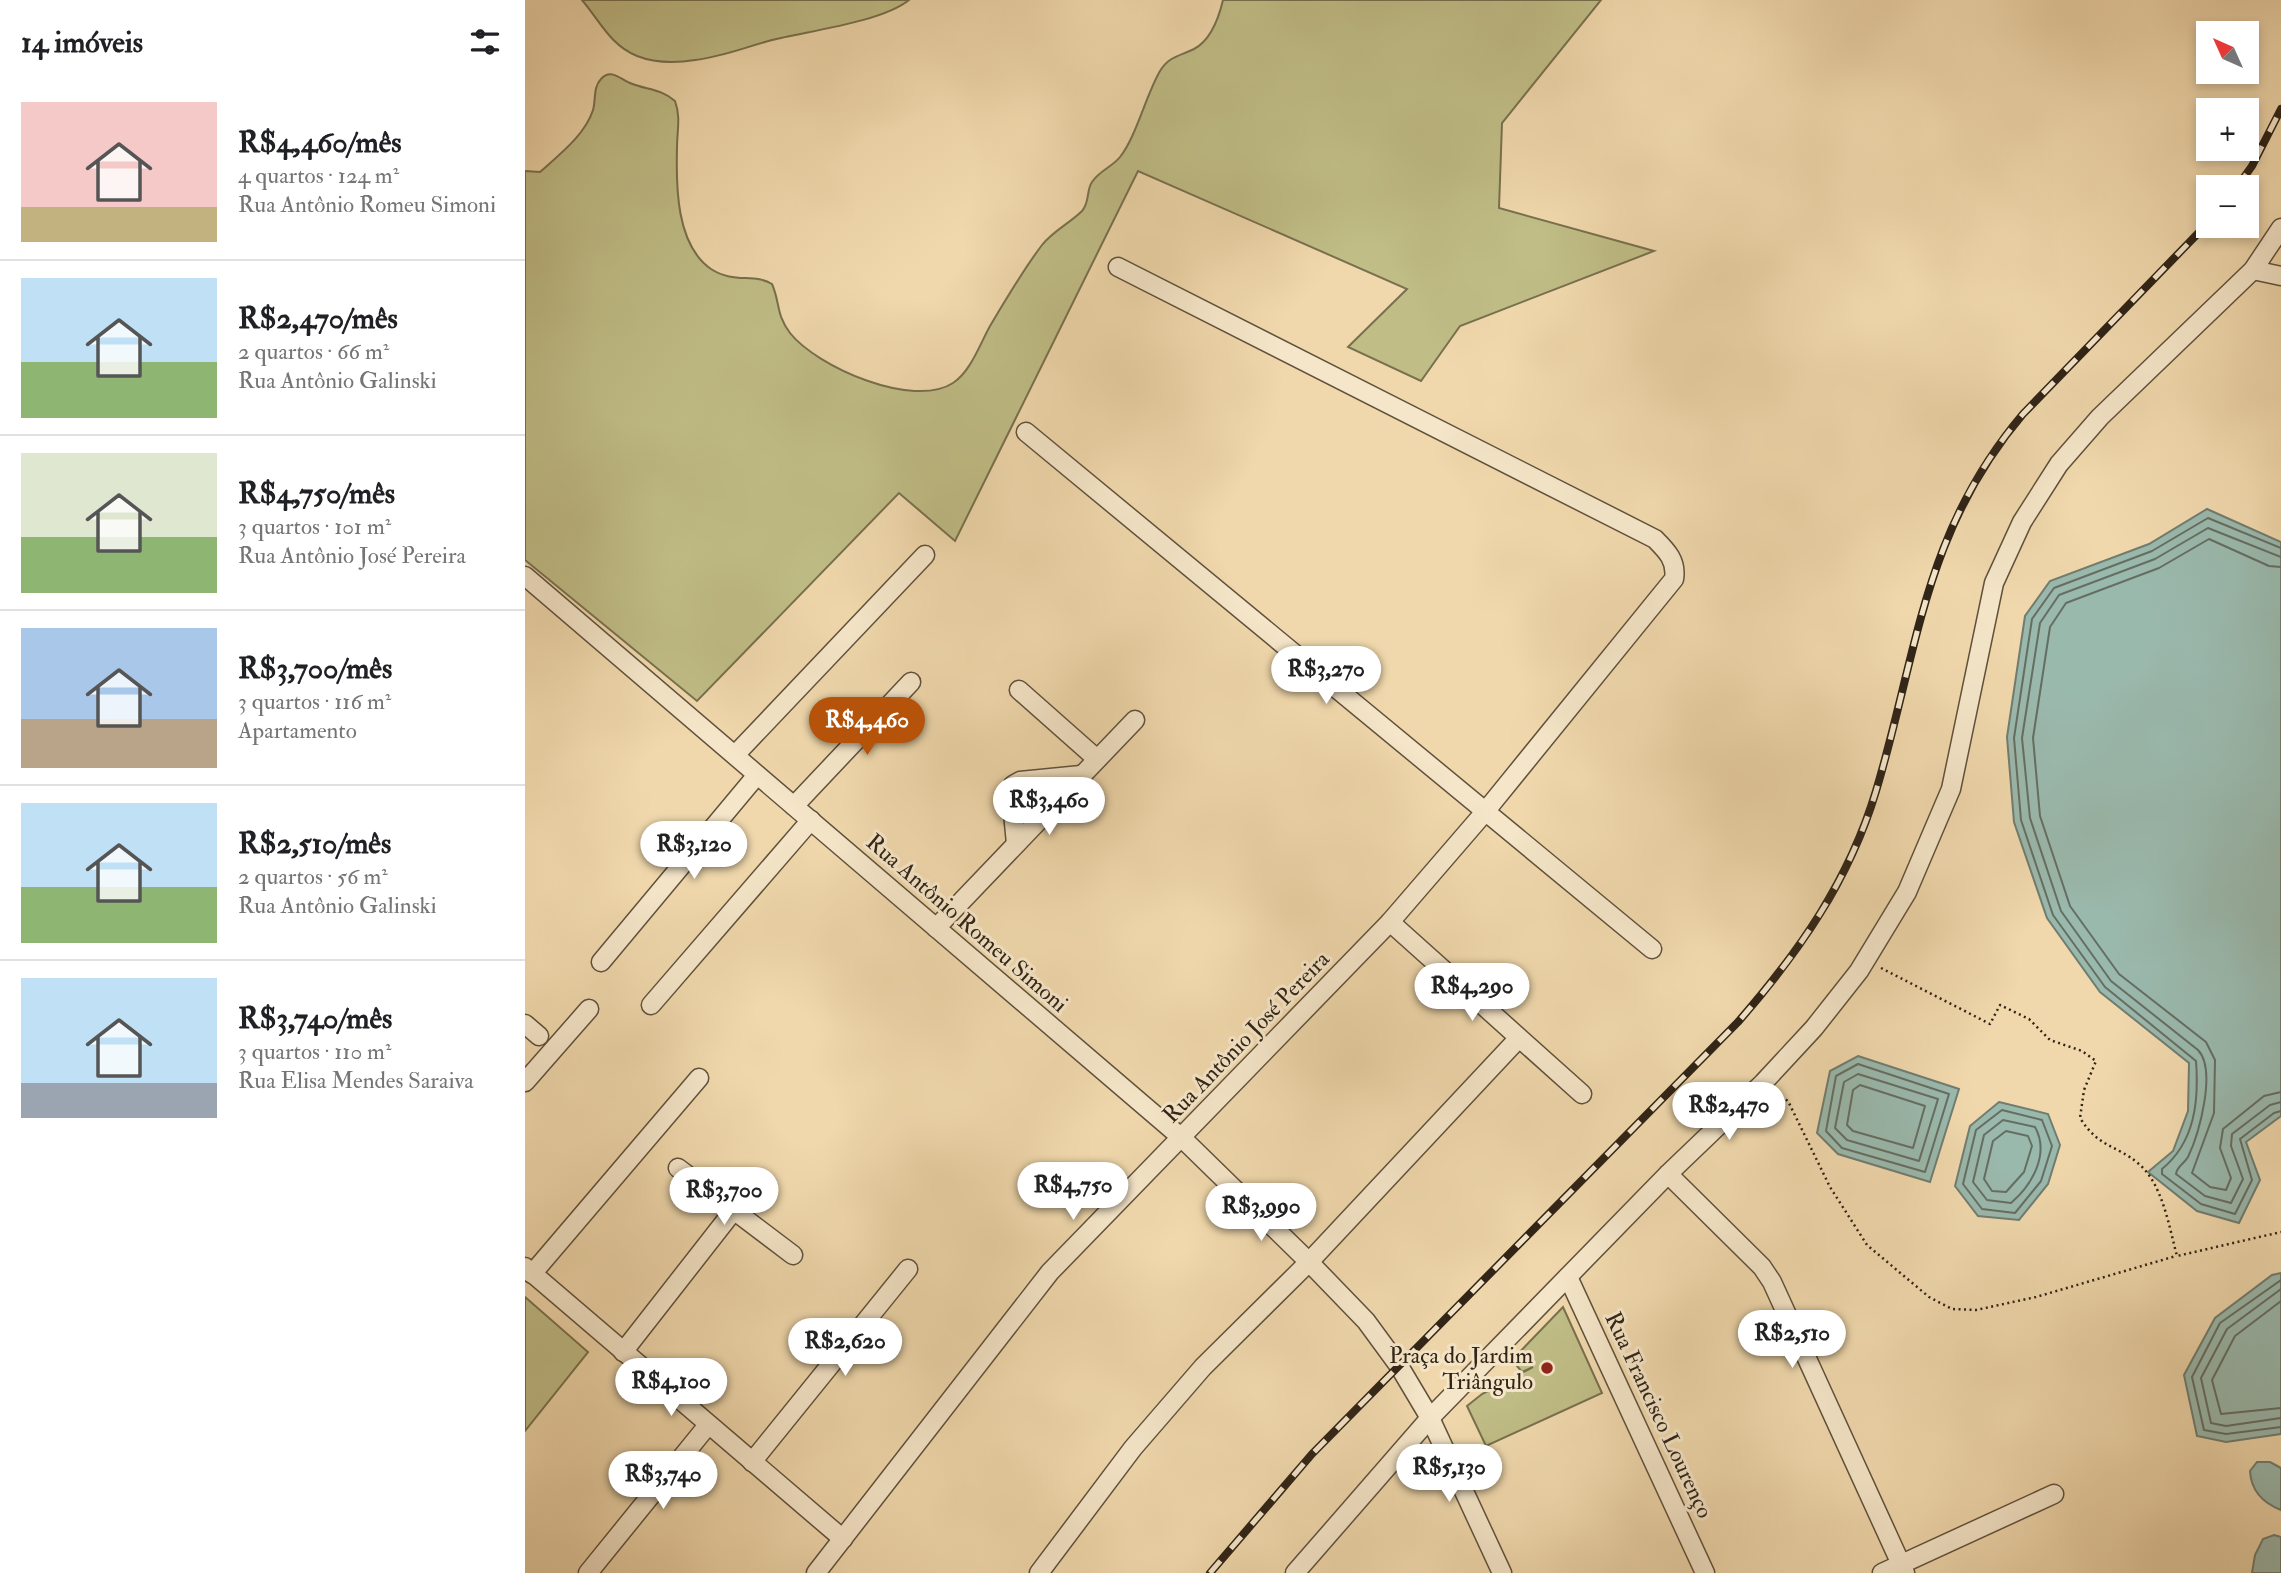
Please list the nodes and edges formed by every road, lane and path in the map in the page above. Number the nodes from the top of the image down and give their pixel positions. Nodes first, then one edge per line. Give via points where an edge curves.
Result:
1 (2281, 228) edge
2 (1118, 267) dead end
3 (2253, 270) junction
4 (2281, 276) edge
5 (1026, 432) dead end
6 (925, 555) dead end
7 (525, 576) edge
8 (911, 682) dead end
9 (1019, 690) dead end
10 (1135, 720) dead end
11 (735, 755) junction
12 (1097, 759) junction
13 (757, 775) junction
14 (1081, 775) junction
15 (795, 806) junction
16 (1484, 813) junction
17 (811, 820) junction
18 (1016, 844) junction
19 (1390, 922) junction
20 (936, 928) junction
21 (1651, 949) dead end
22 (1866, 960) junction
23 (601, 962) dead end
24 (651, 1005) dead end
25 (589, 1009) dead end
26 (1518, 1039) junction
27 (699, 1078) dead end
28 (525, 1082) edge
29 (1763, 1083) junction
30 (1582, 1094) dead end
31 (1183, 1139) junction
32 (678, 1168) dead end
33 (1668, 1174) junction
34 (734, 1210) junction
35 (2281, 1233) edge
36 (793, 1255) dead end
37 (2177, 1256) junction
38 (1308, 1262) junction
39 (908, 1269) dead end
40 (529, 1270) edge
41 (1568, 1277) junction
42 (623, 1352) junction
43 (1430, 1418) junction
44 (708, 1425) junction
45 (752, 1462) junction
46 (2054, 1493) dead end
47 (843, 1539) junction
48 (1903, 1569) edge
49 (1296, 1572) edge
50 (588, 1573) edge
51 (816, 1573) edge
52 (1039, 1573) edge
53 (1502, 1573) edge
54 (1705, 1573) edge
55 (1882, 1573) edge

1 - 3 street
2 - 16 street, Rua Antônio José Pereira via 1655,539 1670,554 1676,569 1674,579
3 - 4 street
3 - 22 street via 2101,416 2059,464 2022,522 1994,583 1951,789 1907,892
5 - 16 street
6 - 11 street
7 - 11 street, Rua Antônio Romeu Simoni
8 - 15 street
9 - 12 street
10 - 12 street
11 - 13 street, Rua Antônio Romeu Simoni
12 - 14 street
13 - 15 street, Rua Antônio Romeu Simoni
13 - 23 street
14 - 18 street
14 - 18 street via 1013,785
15 - 17 street, Rua Antônio Romeu Simoni
16 - 19 street, Rua Antônio José Pereira
16 - 21 street
17 - 20 street, Rua Antônio Romeu Simoni
17 - 24 street
18 - 20 street
19 - 26 street
19 - 31 street, Rua Antônio José Pereira
20 - 31 street, Rua Antônio Romeu Simoni
22 - 29 street via 1814,1028
22 - 37 path via 1990,1024 2000,1005 2029,1019 2050,1040 2096,1061 2084,1090 2080,1118 2102,1144 2123,1152 2142,1167 2155,1186
25 - 28 street
26 - 30 street
26 - 38 street
27 - 40 street
29 - 33 street
29 - 37 path via 1788,1101 1830,1188 1867,1245 1929,1297 1952,1309 1976,1310 2036,1297
31 - 38 street, Rua Antônio Romeu Simoni
31 - 47 street, Rua Antônio José Pereira via 1051,1272
32 - 34 street
33 - 41 street
33 - 48 street via 1772,1282
34 - 36 street
34 - 42 street
35 - 37 path
38 - 43 street, Rua Antônio Romeu Simoni via 1366,1321
38 - 52 street via 1177,1397
39 - 45 street
40 - 42 street
41 - 43 street
41 - 54 street, Rua Francisco Lourenço
42 - 44 street
43 - 49 street
43 - 53 street, Rua Antônio Romeu Simoni
44 - 45 street
44 - 50 street
45 - 47 street
46 - 48 street
47 - 51 street, Rua Antônio José Pereira
48 - 55 street

